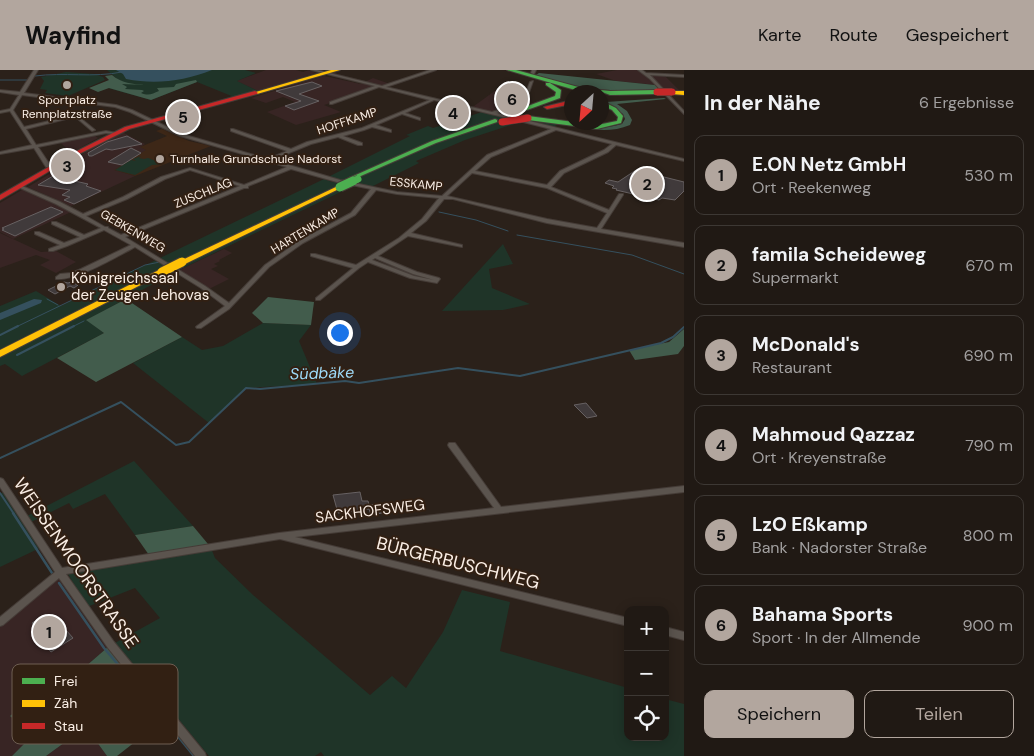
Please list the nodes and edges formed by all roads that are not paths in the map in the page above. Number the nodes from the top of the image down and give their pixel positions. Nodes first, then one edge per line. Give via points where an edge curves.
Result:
1 (36, 70) edge
2 (313, 70) edge
3 (337, 70) edge
4 (434, 70) edge
5 (504, 70) edge
6 (510, 70) edge
7 (640, 70) edge
8 (324, 74) junction
9 (646, 74) junction
10 (684, 76) edge
11 (537, 77) edge
12 (379, 87) junction
13 (564, 87) edge
14 (564, 88) edge
15 (0, 91) edge
16 (22, 94) junction
17 (659, 94) junction
18 (678, 94) edge
19 (432, 100) junction
20 (609, 100) edge
21 (330, 103) dead end
22 (564, 106) edge
23 (609, 106) edge
24 (609, 108) edge
25 (11, 110) junction
26 (0, 112) edge
27 (402, 112) junction
28 (684, 113) edge
29 (519, 116) junction
30 (419, 118) dead end
31 (152, 120) junction
32 (497, 120) junction
33 (564, 121) edge
34 (609, 123) edge
35 (372, 125) junction
36 (609, 125) edge
37 (25, 128) junction
38 (555, 129) junction
39 (93, 130) dead end
40 (232, 130) dead end
41 (390, 131) dead end
42 (111, 132) junction
43 (340, 136) junction
44 (615, 143) junction
45 (360, 144) dead end
46 (35, 146) junction
47 (290, 150) junction
48 (0, 153) edge
49 (269, 160) junction
50 (684, 160) edge
51 (52, 167) junction
52 (291, 167) junction
53 (472, 172) junction
54 (355, 178) junction
55 (20, 187) junction
56 (246, 187) junction
57 (548, 187) junction
58 (374, 189) junction
59 (621, 195) dead end
60 (443, 197) junction
61 (0, 198) edge
62 (609, 212) junction
63 (83, 216) junction
64 (54, 224) dead end
65 (106, 228) junction
66 (598, 230) junction
67 (37, 233) dead end
68 (408, 234) junction
69 (85, 236) junction
70 (121, 237) junction
71 (95, 242) dead end
72 (65, 245) junction
73 (135, 245) junction
74 (684, 245) edge
75 (460, 246) dead end
76 (52, 250) dead end
77 (313, 255) dead end
78 (374, 256) junction
79 (368, 260) junction
80 (358, 267) junction
81 (160, 270) junction
82 (72, 275) dead end
83 (318, 299) dead end
84 (229, 306) junction
85 (200, 326) dead end
86 (0, 348) edge
87 (0, 354) edge
88 (452, 446) dead end
89 (0, 481) edge
90 (684, 489) edge
91 (498, 510) junction
92 (280, 536) junction
93 (60, 572) junction
94 (624, 621) edge
95 (0, 622) edge
96 (669, 632) edge
97 (684, 636) edge
98 (126, 664) edge
99 (178, 728) edge
100 (201, 756) edge

1 - 16 street
2 - 8 street
3 - 8 main road
4 - 12 street
5 - 11 main road
6 - 11 main road
7 - 9 street
8 - 12 street
8 - 31 main road
9 - 10 street
9 - 28 street
11 - 13 main road
11 - 14 main road
11 - 17 main road via 591,91
11 - 29 main road via 556,88 559,95
11 - 32 street via 524,103
12 - 19 street
12 - 21 street
15 - 16 street, ESSKAMP
16 - 25 street
16 - 31 street, ESSKAMP via 106,104
17 - 18 main road, bridge
17 - 20 main road
19 - 27 street, HOFFKAMP
19 - 32 street
22 - 29 main road
23 - 36 main road via 622,117 619,122
24 - 34 main road via 617,118
25 - 26 street
25 - 37 street
27 - 30 street
27 - 35 street, HOFFKAMP
29 - 32 main road
29 - 33 main road
31 - 42 main road
31 - 49 street, ESSKAMP via 181,135
32 - 38 street
32 - 54 main road
32 - 54 main road via 434,142
35 - 41 street
35 - 43 street, HOFFKAMP
37 - 39 street via 79,118
37 - 46 street
38 - 44 street
38 - 53 street via 489,156
40 - 47 street
42 - 46 street
42 - 51 main road
43 - 45 street
43 - 47 street, HOFFKAMP
44 - 50 street
44 - 57 street via 562,172
46 - 48 street
46 - 51 street
47 - 49 street, HOFFKAMP
49 - 52 street, ESSKAMP
51 - 55 main road
52 - 56 street, ZUSCHLAG
52 - 58 street, ESSKAMP
53 - 57 street
53 - 60 street
54 - 81 main road, bridge
55 - 61 main road
55 - 63 street, GEBKENWEG
56 - 63 street via 190,169 163,178
56 - 70 street, ZUSCHLAG
57 - 62 street
58 - 60 street, ESSKAMP
58 - 84 street, HARTENKAMP via 353,214 301,242 266,266
59 - 62 street
60 - 66 street, ESSKAMP
60 - 68 street
62 - 66 street
63 - 65 street, GEBKENWEG
64 - 69 street
65 - 69 street
65 - 70 street, GEBKENWEG
66 - 74 street, ESSKAMP
67 - 72 street
68 - 75 street
68 - 78 street
69 - 71 street
69 - 72 street
70 - 73 street, GEBKENWEG
72 - 76 street
73 - 82 street
73 - 84 street, GEBKENWEG
77 - 80 street
78 - 79 street
78 - 79 street via 438,279 435,282 412,277
79 - 80 street
80 - 83 street
81 - 86 main road
81 - 87 main road
84 - 85 street, HARTENKAMP
88 - 91 street
89 - 93 street, WEISSENMOORSTRASSE
90 - 91 street, SACKHOFSWEG
91 - 92 street, SACKHOFSWEG
92 - 93 street, SACKHOFSWEG
92 - 94 street, BÜRGERBUSCHWEG
93 - 95 street
93 - 98 street, WEISSENMOORSTRASSE
96 - 97 street
99 - 100 street, WEISSENMOORSTRASSE

